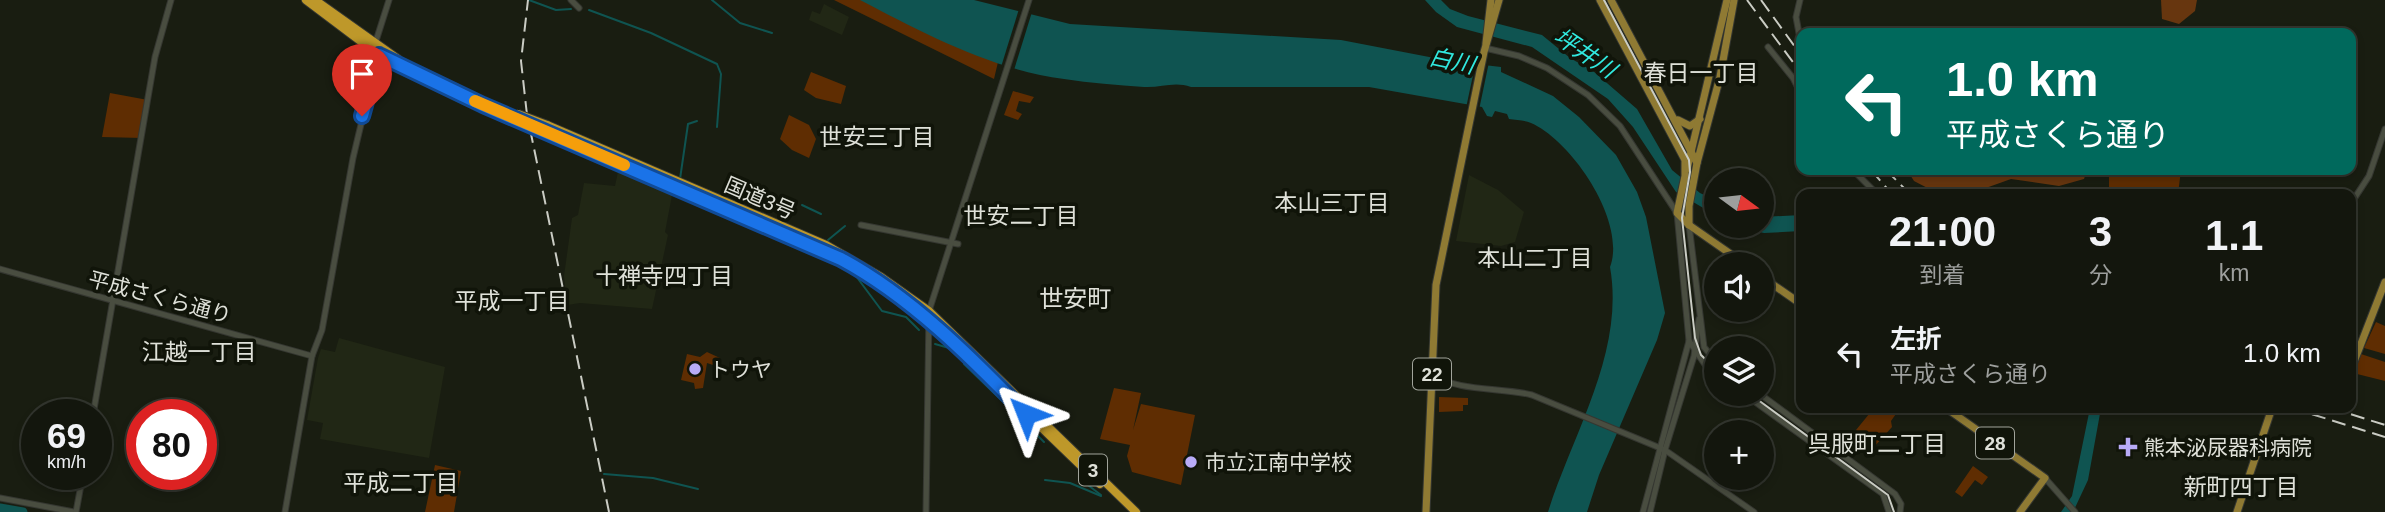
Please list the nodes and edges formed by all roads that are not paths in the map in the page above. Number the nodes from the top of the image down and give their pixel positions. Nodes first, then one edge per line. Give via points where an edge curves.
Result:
1 (171, 0) edge
2 (306, 0) edge
3 (315, 0) edge
4 (389, 0) edge
5 (571, 0) edge
6 (1029, 0) edge
7 (1600, 0) edge
8 (1611, 0) edge
9 (1727, 0) edge
10 (1734, 0) edge
11 (1800, 0) edge
12 (1494, 3) edge
13 (579, 8) dead end
14 (1798, 28) edge
15 (375, 43) junction
16 (1768, 47) dead end
17 (1485, 48) junction
18 (379, 55) junction
19 (1796, 84) edge
20 (508, 112) junction
21 (1675, 117) junction
22 (1700, 119) junction
23 (546, 128) junction
24 (2385, 129) edge
25 (1692, 151) junction
26 (1698, 163) junction
27 (1858, 175) edge
28 (1685, 177) junction
29 (1872, 189) edge
30 (2356, 196) edge
31 (1678, 209) junction
32 (862, 225) dead end
33 (1689, 225) junction
34 (950, 242) junction
35 (958, 244) dead end
36 (1728, 252) edge
37 (0, 269) edge
38 (2385, 282) edge
39 (1774, 285) edge
40 (113, 300) junction
41 (1796, 301) edge
42 (929, 311) junction
43 (1699, 320) junction
44 (927, 321) junction
45 (1689, 341) junction
46 (1704, 347) edge
47 (1695, 351) junction
48 (312, 356) junction
49 (2356, 357) edge
50 (1704, 363) edge
51 (1704, 365) edge
52 (1690, 367) junction
53 (1432, 374) junction
54 (96, 399) edge
55 (1774, 404) edge
56 (1761, 406) edge
57 (1953, 413) edge
58 (2270, 413) edge
59 (1661, 448) junction
60 (2045, 478) junction
61 (80, 490) edge
62 (0, 498) edge
63 (75, 512) edge
64 (285, 512) edge
65 (926, 512) edge
66 (1130, 512) edge
67 (1136, 512) edge
68 (1426, 512) edge
69 (1643, 512) edge
70 (1650, 512) edge
71 (1754, 512) edge
72 (1889, 512) edge
73 (1900, 512) edge
74 (2020, 512) edge
75 (2075, 512) edge
76 (2237, 512) edge

1 - 40 street via 155,57
2 - 18 highway, 国道3号 / 3
3 - 15 highway, 国道3号 / 3
4 - 15 street
5 - 13 street
6 - 34 street
7 - 28 main road via 1685,160
8 - 21 main road
9 - 22 main road
10 - 26 main road
11 - 14 street
12 - 17 main road, 22
15 - 18 street
15 - 20 highway, 国道3号 / 3 via 414,68
16 - 19 street
17 - 31 street via 1535,62 1588,96 1620,126
17 - 53 main road, 22 via 1436,285
18 - 20 highway, 国道3号 / 3
18 - 48 street via 362,116 322,330
20 - 23 highway, 国道3号 / 3, bridge
21 - 22 main road via 1690,126
21 - 25 main road
22 - 25 main road
23 - 42 highway, 国道3号 / 3 via 826,245
23 - 44 highway, 国道3号 / 3 via 841,259 883,284
24 - 30 street via 2369,176
25 - 26 main road
25 - 28 main road
26 - 33 main road
27 - 29 street
28 - 31 main road
31 - 33 main road
31 - 45 street
32 - 34 street
33 - 36 main road
33 - 43 street
34 - 35 street
34 - 42 street
37 - 40 street, 平成さくら通り
38 - 49 main road
39 - 41 main road
40 - 48 street, 平成さくら通り
40 - 54 street
42 - 44 street
42 - 67 highway, 国道3号 / 3
43 - 46 street
43 - 47 street
44 - 65 street
44 - 66 highway, 国道3号 / 3
45 - 47 street
45 - 59 street
47 - 50 street
47 - 52 street
48 - 64 street
51 - 52 street
52 - 59 street
53 - 59 street via 1555,404
53 - 68 main road, 22
55 - 73 street via 1895,494
56 - 72 street via 1883,494
57 - 60 main road, 28
58 - 76 main road
59 - 69 street
59 - 70 street
59 - 71 street
60 - 74 main road
60 - 75 street
61 - 63 street
62 - 63 street

